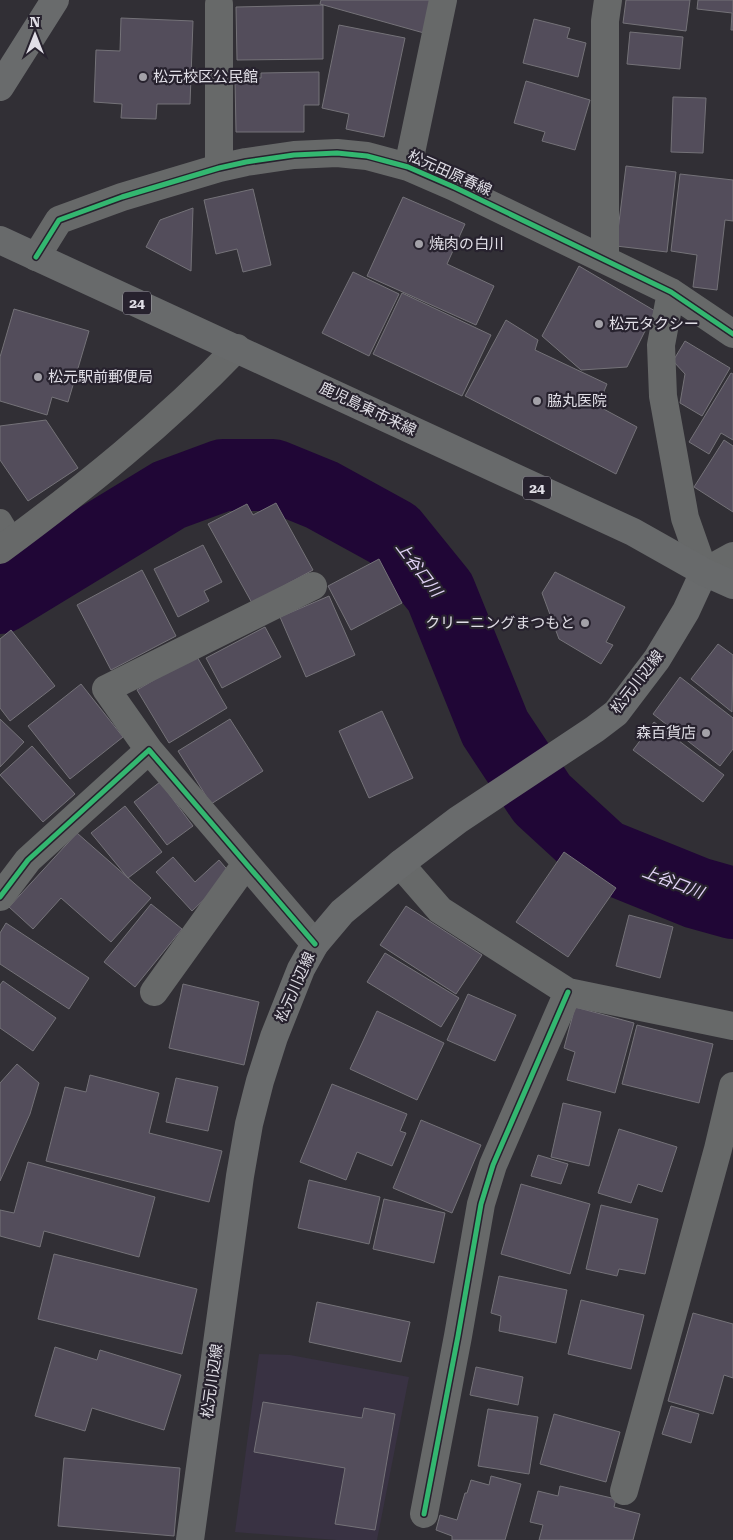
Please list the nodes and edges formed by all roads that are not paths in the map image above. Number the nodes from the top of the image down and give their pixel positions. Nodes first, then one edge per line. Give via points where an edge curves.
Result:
1 (55, 0) edge
2 (443, 0) edge
3 (608, 0) edge
4 (219, 4) dead end
5 (0, 87) edge
6 (408, 167) junction
7 (219, 168) junction
8 (0, 240) edge
9 (36, 257) junction
10 (605, 260) junction
11 (670, 292) junction
12 (733, 334) edge
13 (237, 348) junction
14 (4, 537) edge
15 (733, 556) edge
16 (704, 572) junction
17 (733, 585) edge
18 (313, 586) dead end
19 (149, 750) junction
20 (246, 864) junction
21 (400, 864) junction
22 (0, 897) edge
23 (315, 944) junction
24 (154, 992) dead end
25 (568, 992) junction
26 (733, 1026) edge
27 (733, 1086) edge
28 (726, 1151) edge
29 (624, 1491) dead end
30 (424, 1514) dead end
31 (190, 1540) edge

1 - 5 main road
2 - 6 street
3 - 10 street via 605,21
4 - 7 street
6 - 7 street, 松元田原春線 via 367,156 337,153 294,155
6 - 10 street, 松元田原春線
7 - 9 street, 松元田原春線 via 122,197 60,220
8 - 9 main road, 鹿児島東市来線 / 24
9 - 13 main road, 鹿児島東市来線 / 24
10 - 11 street, 松元田原春線
11 - 12 street, 松元田原春線
11 - 16 street via 661,345 663,396 685,518
13 - 14 street via 158,425 78,491
13 - 16 main road, 鹿児島東市来線 / 24 via 633,532
15 - 16 street
16 - 17 main road, 鹿児島東市来線 / 24
16 - 21 main road, 松元川辺線 via 686,611 657,659 616,712 458,820
18 - 19 street via 106,689
19 - 20 street
19 - 22 street via 28,860
20 - 23 street
20 - 24 street
21 - 23 main road, 松元川辺線 via 342,912
21 - 25 street via 440,910
23 - 31 main road, 松元川辺線 via 301,969 274,1037 249,1124
25 - 26 street
25 - 30 street via 493,1165 481,1204
27 - 28 street
28 - 29 street

